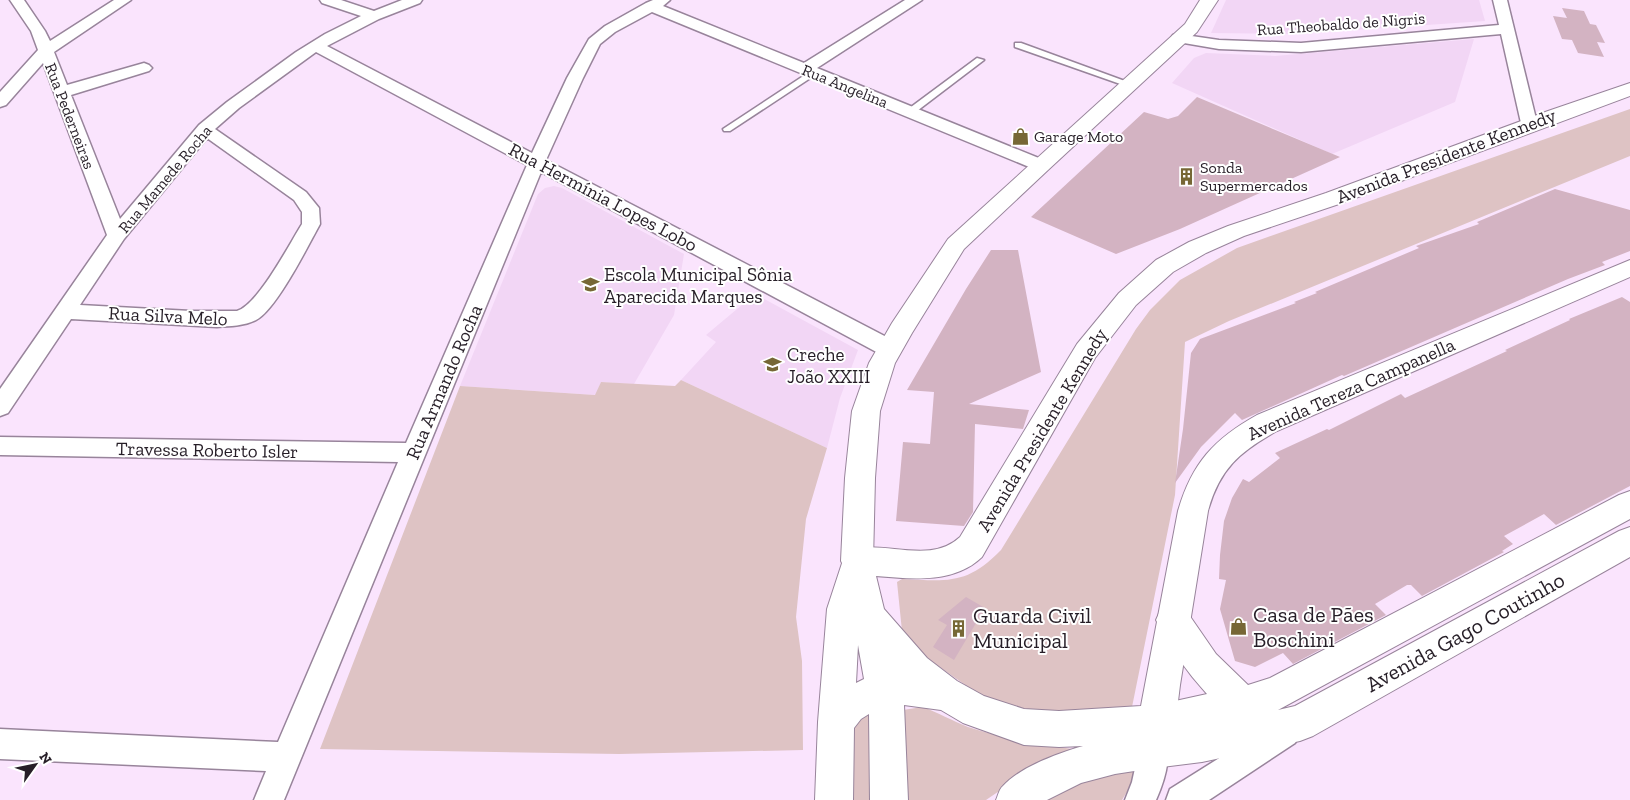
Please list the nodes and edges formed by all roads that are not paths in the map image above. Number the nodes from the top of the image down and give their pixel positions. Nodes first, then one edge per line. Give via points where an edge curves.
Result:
1 (17, 0) edge
2 (124, 0) edge
3 (327, 0) edge
4 (415, 0) edge
5 (915, 0) edge
6 (1208, 0) edge
7 (1500, 0) edge
8 (657, 3) edge
9 (374, 16) junction
10 (1507, 29) junction
11 (1178, 38) junction
12 (1018, 45) dead end
13 (316, 46) junction
14 (45, 50) junction
15 (980, 60) dead end
16 (144, 68) dead end
17 (809, 71) junction
18 (1129, 84) junction
19 (1630, 89) edge
20 (62, 92) junction
21 (0, 102) edge
22 (910, 112) junction
23 (1529, 123) junction
24 (205, 129) junction
25 (727, 129) dead end
26 (538, 162) junction
27 (1040, 165) junction
28 (118, 235) junction
29 (1630, 268) edge
30 (66, 311) junction
31 (890, 349) junction
32 (0, 406) edge
33 (0, 446) edge
34 (414, 454) junction
35 (1630, 504) edge
36 (1630, 540) edge
37 (857, 561) junction
38 (867, 615) junction
39 (1173, 620) junction
40 (884, 690) junction
41 (947, 694) junction
42 (1244, 704) junction
43 (836, 722) junction
44 (1300, 723) junction
45 (1156, 736) junction
46 (0, 744) edge
47 (286, 757) junction
48 (889, 786) edge
49 (835, 799) edge
50 (270, 800) edge
51 (1015, 800) edge
52 (1140, 800) edge
53 (1181, 800) edge

1 - 14 street, Rua Pederneiras via 38,31
2 - 14 street
3 - 9 street
4 - 9 street, Rua Mamede Rocha
5 - 17 street
6 - 11 main road via 1201,15
7 - 10 street
8 - 17 street, Rua Angelina
8 - 26 street, Rua Armando Rocha via 610,29 594,42
9 - 13 street, Rua Mamede Rocha
10 - 11 street, Rua Theobaldo de Nigris via 1261,49 1218,46
10 - 23 street
11 - 18 main road
12 - 18 lane
13 - 24 street, Rua Mamede Rocha
13 - 26 street, Rua Hermínia Lopes Lobo
14 - 20 street, Rua Pederneiras
14 - 21 street
15 - 22 lane
16 - 20 street
17 - 22 street, Rua Angelina
17 - 25 lane
18 - 27 main road
19 - 23 main road, Avenida Presidente Kennedy
20 - 28 street, Rua Pederneiras
22 - 27 street, Rua Angelina
23 - 37 main road, Avenida Presidente Kennedy via 1226,235 1179,257 1136,289 1104,325 964,554 950,561 932,563
24 - 28 street, Rua Mamede Rocha
24 - 30 street, Rua Silva Melo via 300,196 313,215 311,224 263,302 247,316 218,320
26 - 31 street, Rua Hermínia Lopes Lobo
26 - 34 street, Rua Armando Rocha
27 - 31 main road via 956,244
28 - 30 street, Rua Mamede Rocha
29 - 39 main road, Avenida Tereza Campanella via 1267,423 1240,438 1221,455 1207,475 1195,504
30 - 32 street, Rua Mamede Rocha
31 - 37 main road via 866,411
33 - 34 street, Travessa Roberto Isler
34 - 47 street, Rua Armando Rocha
35 - 42 main road via 1277,693
36 - 44 main road, Avenida Gago Coutinho
37 - 38 main road
37 - 43 main road via 843,609
38 - 40 main road
38 - 41 main road via 915,670
39 - 42 main road via 1207,671
39 - 45 main road, Avenida Tereza Campanella
40 - 41 main road via 914,688
40 - 43 main road via 858,700
40 - 48 main road
41 - 45 main road via 976,711 1024,727
42 - 45 main road
43 - 49 main road
44 - 45 main road, Avenida Gago Coutinho via 1202,744
44 - 53 street, Avenida Gago Coutinho
45 - 51 main road, Avenida Gago Coutinho via 1111,756 1064,769
45 - 52 street via 1147,785
46 - 47 street
47 - 50 street, Rua Armando Rocha

